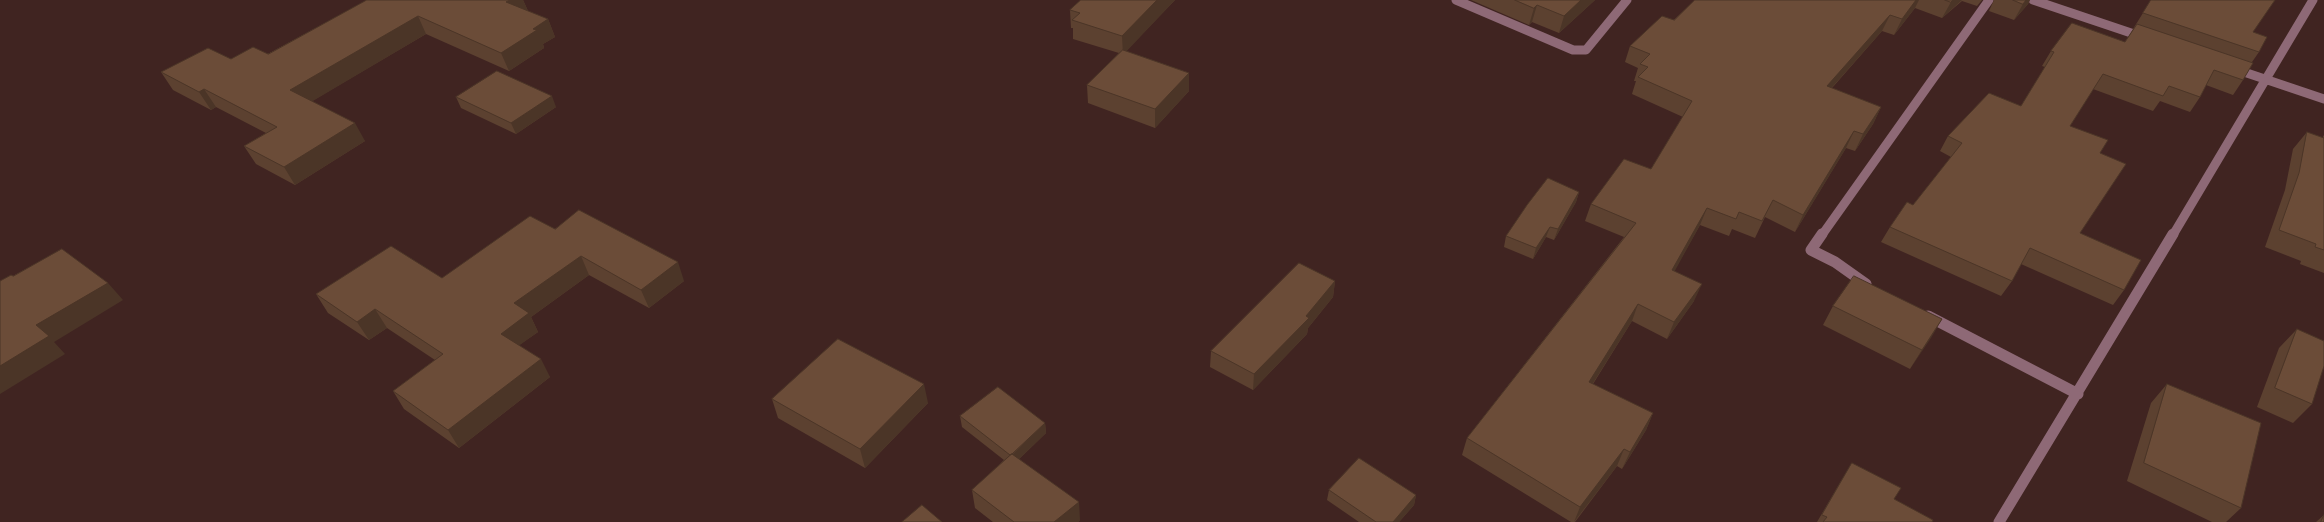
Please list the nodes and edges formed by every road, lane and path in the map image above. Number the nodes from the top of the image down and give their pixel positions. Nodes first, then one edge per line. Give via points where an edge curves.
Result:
1 (1456, 0) edge
2 (1627, 0) edge
3 (1989, 0) edge
4 (2033, 0) edge
5 (2313, 0) edge
6 (2153, 41) edge
7 (2228, 66) edge
8 (2265, 79) junction
9 (2324, 99) edge
10 (1877, 290) edge
11 (1919, 311) edge
12 (2078, 394) junction
13 (1999, 522) edge

1 - 2 street via 1573,50 1586,50
3 - 10 street via 1811,250 1835,262 1856,279
4 - 6 street
5 - 8 street
7 - 8 street
8 - 9 street
8 - 12 street
11 - 12 street
12 - 13 street

